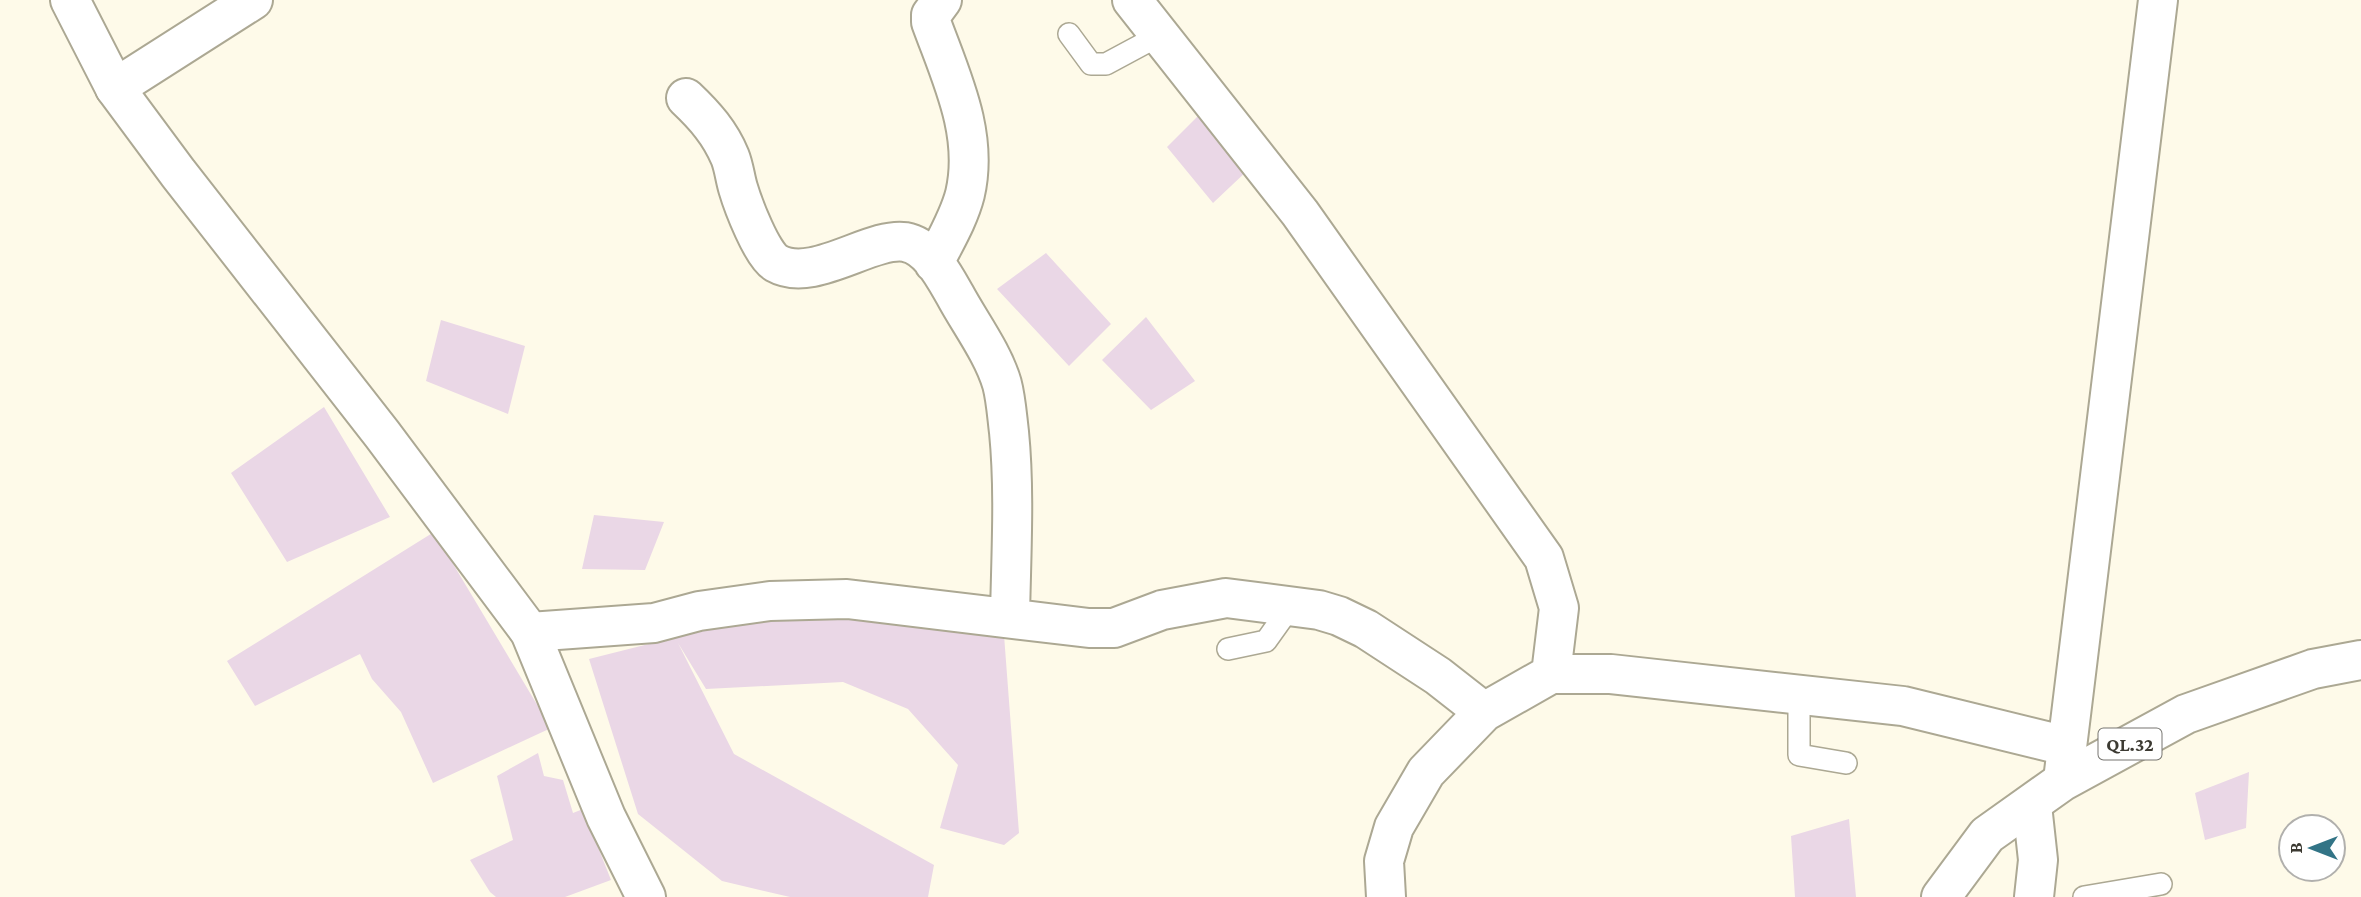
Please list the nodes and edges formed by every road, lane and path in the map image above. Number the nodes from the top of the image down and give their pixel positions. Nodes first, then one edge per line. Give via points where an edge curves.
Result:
1 (70, 0) edge
2 (253, 0) edge
3 (942, 0) edge
4 (1132, 0) edge
5 (2158, 0) edge
6 (1069, 34) dead end
7 (1160, 35) junction
8 (115, 88) junction
9 (686, 98) dead end
10 (934, 263) junction
11 (1291, 606) junction
12 (1010, 618) junction
13 (530, 632) junction
14 (1228, 649) dead end
15 (2361, 660) edge
16 (1551, 674) junction
17 (1799, 695) junction
18 (1484, 712) junction
19 (1846, 763) dead end
20 (2065, 763) junction
21 (2032, 804) junction
22 (2161, 884) dead end
23 (646, 897) edge
24 (1386, 897) edge
25 (1941, 897) edge
26 (2034, 897) edge
27 (2084, 897) edge

1 - 8 main road
2 - 8 main road
3 - 10 main road via 931,22 960,101 969,158 964,197
4 - 7 main road
5 - 20 main road
6 - 7 lane via 1091,64 1106,64
7 - 16 main road via 1300,213 1545,558 1559,608
8 - 13 main road
9 - 10 main road via 709,121 732,159 749,220 774,262 790,268 818,266 904,242 918,247
10 - 12 main road via 1002,384 1012,488
11 - 12 main road via 1226,598 1162,610 1114,628
11 - 14 lane via 1266,641
11 - 18 main road via 1339,616 1366,629
12 - 13 main road via 847,600 771,601 654,623
13 - 23 main road via 607,817
15 - 20 main road, QL.32 via 2314,669
16 - 17 main road via 1611,674
16 - 18 main road
17 - 19 lane via 1799,755
17 - 20 main road via 1903,706
18 - 24 main road via 1426,772 1394,827 1384,861
20 - 21 main road, QL.32
21 - 25 main road, QL.32 via 1987,835
21 - 26 main road via 2038,860
22 - 27 lane

